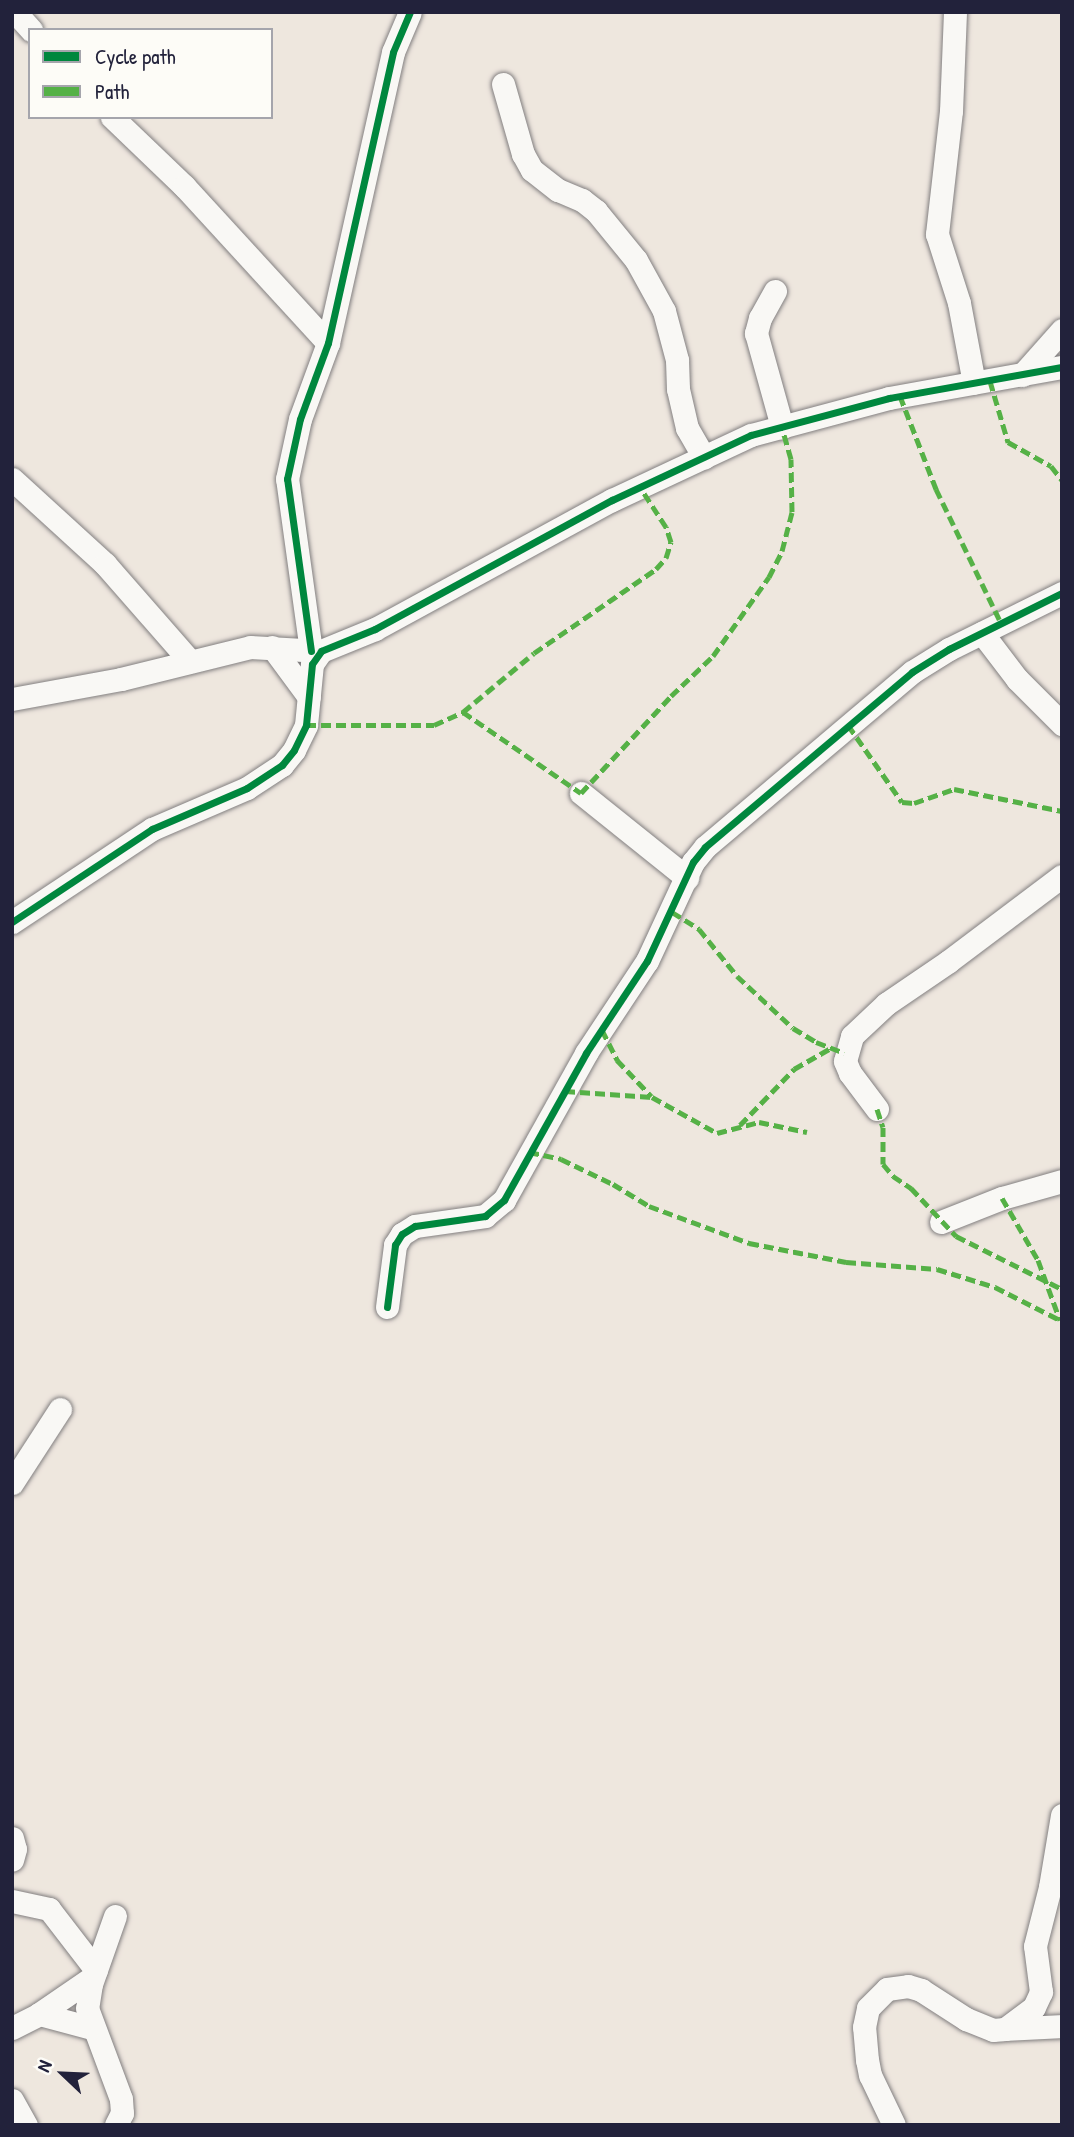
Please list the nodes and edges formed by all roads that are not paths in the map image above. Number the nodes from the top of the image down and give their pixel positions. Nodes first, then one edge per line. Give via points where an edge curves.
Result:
1 (15, 12) edge
2 (410, 12) edge
3 (955, 12) edge
4 (29, 28) edge
5 (503, 84) dead end
6 (114, 119) edge
7 (775, 291) dead end
8 (1062, 330) edge
9 (328, 342) junction
10 (1062, 367) edge
11 (1022, 375) junction
12 (974, 383) junction
13 (782, 426) junction
14 (704, 457) junction
15 (12, 479) edge
16 (1062, 593) edge
17 (982, 633) junction
18 (272, 647) junction
19 (316, 651) junction
20 (190, 661) junction
21 (309, 697) junction
22 (12, 699) edge
23 (1062, 724) edge
24 (581, 793) dead end
25 (1062, 876) edge
26 (687, 878) junction
27 (12, 922) edge
28 (877, 1109) dead end
29 (1062, 1181) edge
30 (941, 1222) dead end
31 (387, 1307) dead end
32 (60, 1409) dead end
33 (12, 1483) edge
34 (1062, 1815) edge
35 (12, 1838) edge
36 (12, 1860) edge
37 (12, 1901) edge
38 (115, 1916) dead end
39 (95, 1973) junction
40 (39, 2014) junction
41 (1062, 2026) edge
42 (12, 2028) edge
43 (92, 2028) junction
44 (1005, 2029) junction
45 (12, 2100) edge
46 (26, 2125) edge
47 (116, 2125) edge
48 (894, 2125) edge

1 - 4 street
2 - 9 street via 393,52
3 - 12 street via 951,110 937,234 958,303
5 - 14 street via 532,170 596,211 636,260 664,312 687,428
6 - 9 street via 184,186
7 - 13 street via 756,333
8 - 11 street
9 - 19 street via 300,419 287,479
10 - 11 street
11 - 12 street
12 - 13 street via 889,398
13 - 14 street
14 - 19 street via 612,500 375,629
15 - 20 street via 105,564
16 - 17 street
17 - 23 street via 1017,679
17 - 26 street via 912,673 850,723 705,847
18 - 19 street
18 - 20 street via 250,647
18 - 21 street
19 - 21 street
20 - 22 street
21 - 27 street via 306,725 282,765 247,788 152,829
24 - 26 street
25 - 28 street via 886,1003 852,1036 845,1061
26 - 31 street via 647,961 586,1053 503,1200 485,1216 415,1226 402,1234 395,1245
29 - 30 street
32 - 33 street
34 - 44 street via 1035,1946 1039,1998
35 - 36 street
37 - 39 street via 49,1909
38 - 39 street
39 - 40 street
39 - 43 street via 87,2008
40 - 42 street
40 - 43 street
41 - 44 street
43 - 47 street via 121,2099 122,2113
44 - 48 street via 979,2025 921,1990 908,1986 887,1989 866,2016 867,2060
45 - 46 street

